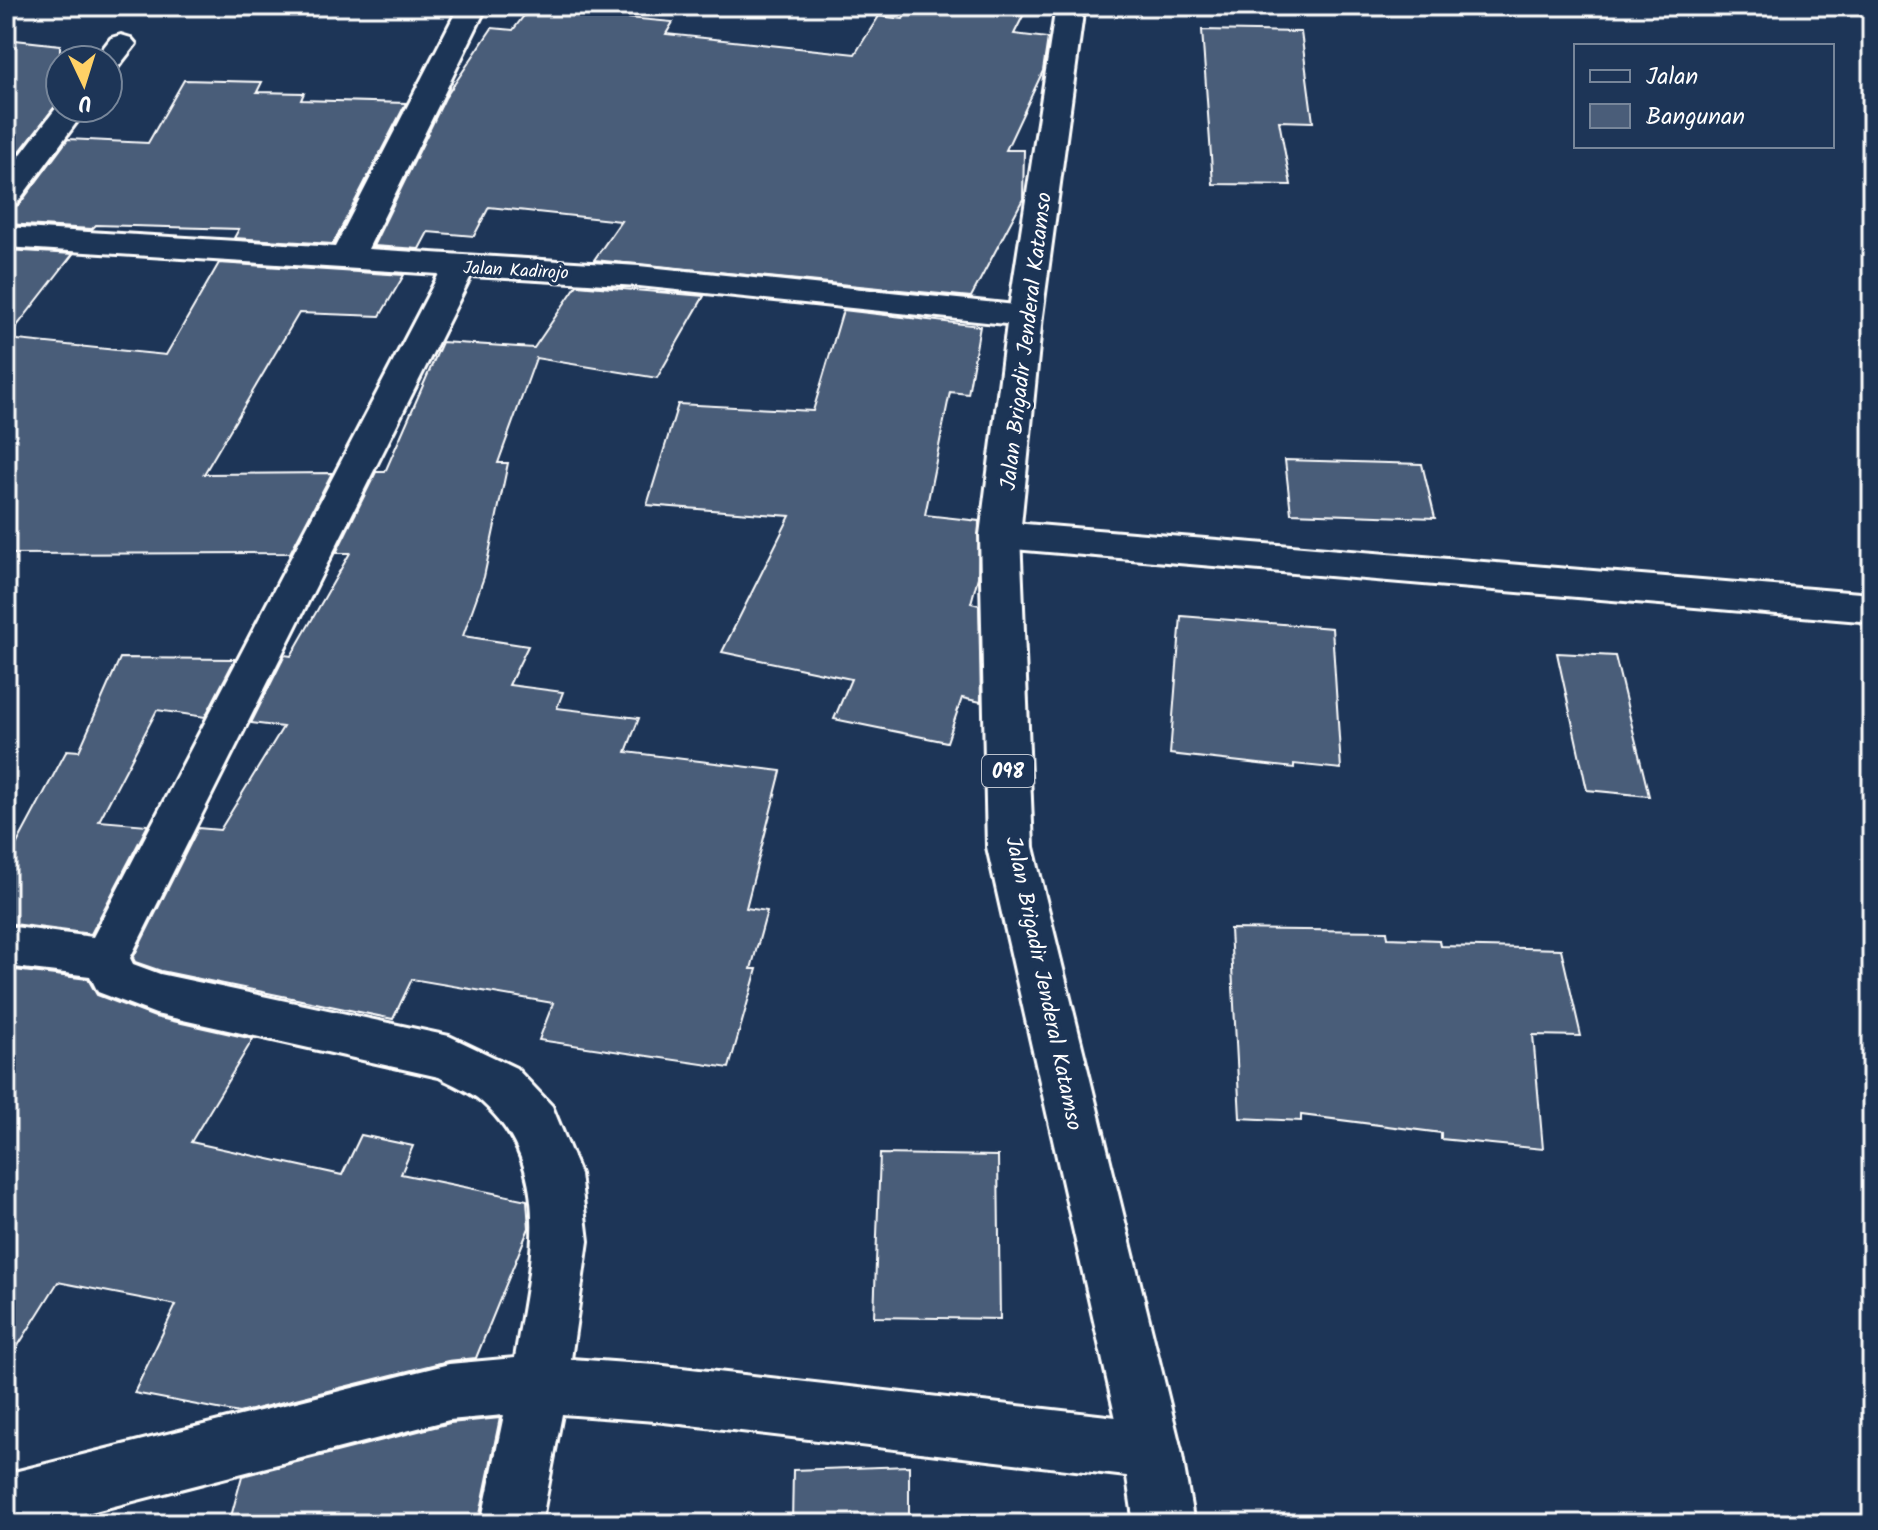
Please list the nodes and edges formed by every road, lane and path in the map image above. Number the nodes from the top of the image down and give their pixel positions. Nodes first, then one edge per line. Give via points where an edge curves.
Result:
1 (473, 6) edge
2 (1070, 6) edge
3 (60, 124) edge
4 (6, 196) edge
5 (6, 237) edge
6 (347, 257) junction
7 (459, 267) junction
8 (1025, 316) junction
9 (1000, 535) junction
10 (1872, 608) edge
11 (6, 946) edge
12 (106, 958) junction
13 (539, 1384) junction
14 (1152, 1450) junction
15 (6, 1504) edge
16 (511, 1524) edge
17 (1164, 1524) edge

1 - 6 street
2 - 8 street, Jalan Brigadir Jenderal Katamso / 098
3 - 4 street
5 - 6 street, Jalan Kadirojo
6 - 7 street, Jalan Kadirojo
7 - 8 street, Jalan Kadirojo via 668,279
7 - 12 street
8 - 9 street, Jalan Brigadir Jenderal Katamso / 098
9 - 10 street
9 - 14 street, Jalan Brigadir Jenderal Katamso / 098 via 1010,847
11 - 12 street
12 - 13 street via 115,978 156,994 449,1058 498,1084 534,1122 554,1174 561,1241
13 - 14 street
13 - 15 street via 449,1392
13 - 16 street
14 - 17 street, Jalan Brigadir Jenderal Katamso / 098

